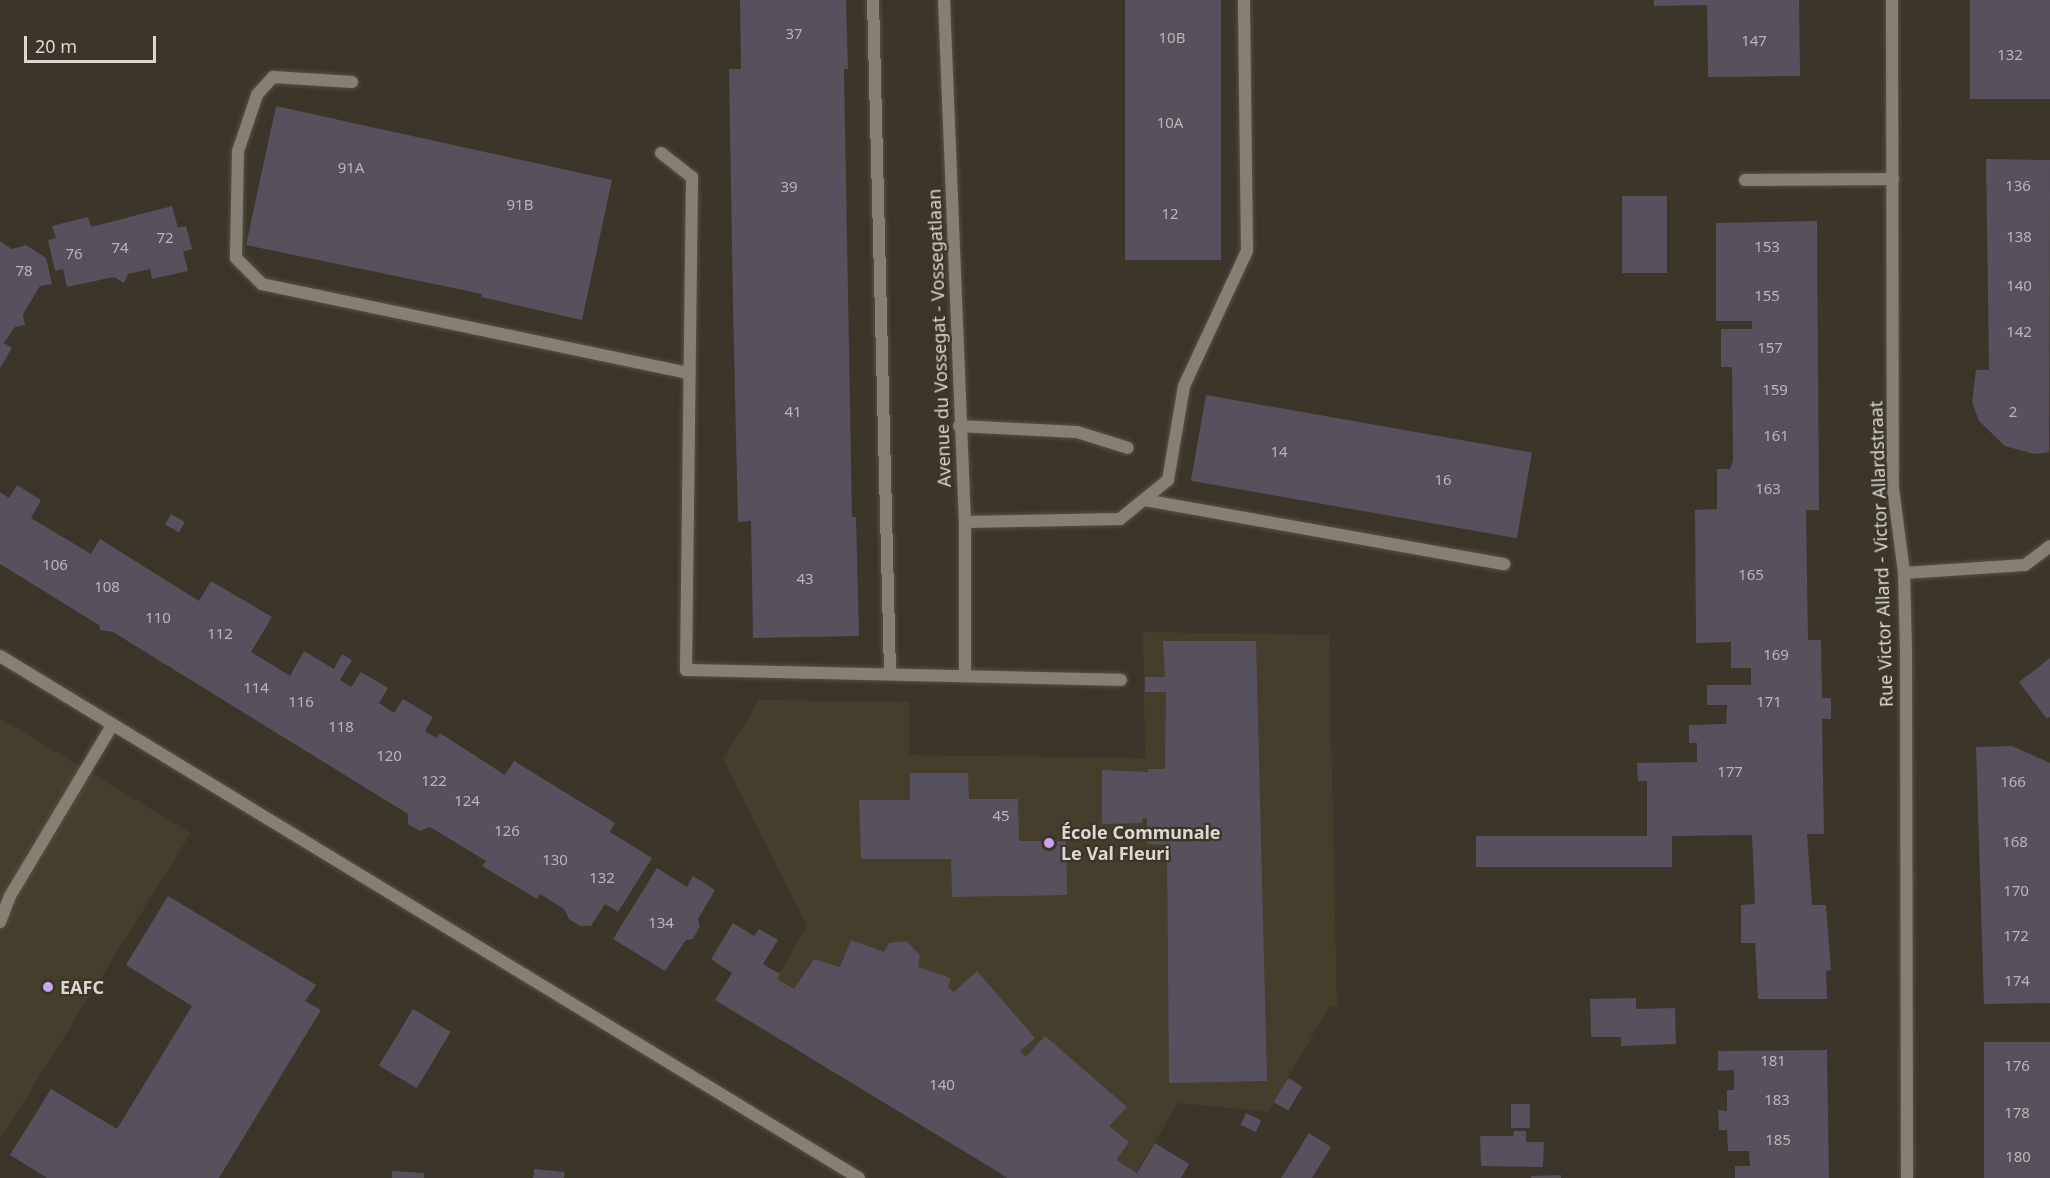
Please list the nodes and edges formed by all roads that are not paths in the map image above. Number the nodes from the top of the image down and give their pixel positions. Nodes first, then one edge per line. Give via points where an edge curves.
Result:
1 (873, 0) edge
2 (944, 0) edge
3 (1244, 0) edge
4 (1892, 0) edge
5 (352, 82) dead end
6 (661, 153) dead end
7 (1893, 179) junction
8 (1745, 180) dead end
9 (689, 373) junction
10 (959, 426) junction
11 (1128, 448) dead end
12 (1144, 500) junction
13 (965, 522) junction
14 (2050, 546) edge
15 (1504, 564) dead end
16 (1904, 573) junction
17 (0, 656) edge
18 (890, 672) junction
19 (965, 675) junction
20 (1121, 680) dead end
21 (113, 724) junction
22 (0, 922) edge
23 (859, 1178) edge
24 (1907, 1178) edge

1 - 18 street
2 - 10 street, Avenue du Vossegat - Vossegatlaan
3 - 12 street via 1247,251 1184,386 1168,480
4 - 7 street, Rue Victor Allard - Victor Allardstraat
5 - 9 street via 273,76 257,95 238,152 236,258 262,284
6 - 9 street via 692,177
7 - 8 street
7 - 16 street, Rue Victor Allard - Victor Allardstraat via 1893,488
9 - 18 street via 686,670
10 - 11 street via 1077,432
10 - 13 street, Avenue du Vossegat - Vossegatlaan
12 - 13 street via 1120,519
12 - 15 street
13 - 19 street, Avenue du Vossegat - Vossegatlaan
14 - 16 street via 2025,565
16 - 24 street, Rue Victor Allard - Victor Allardstraat
17 - 21 street
18 - 19 street
19 - 20 street
21 - 22 street via 15,888
21 - 23 street

